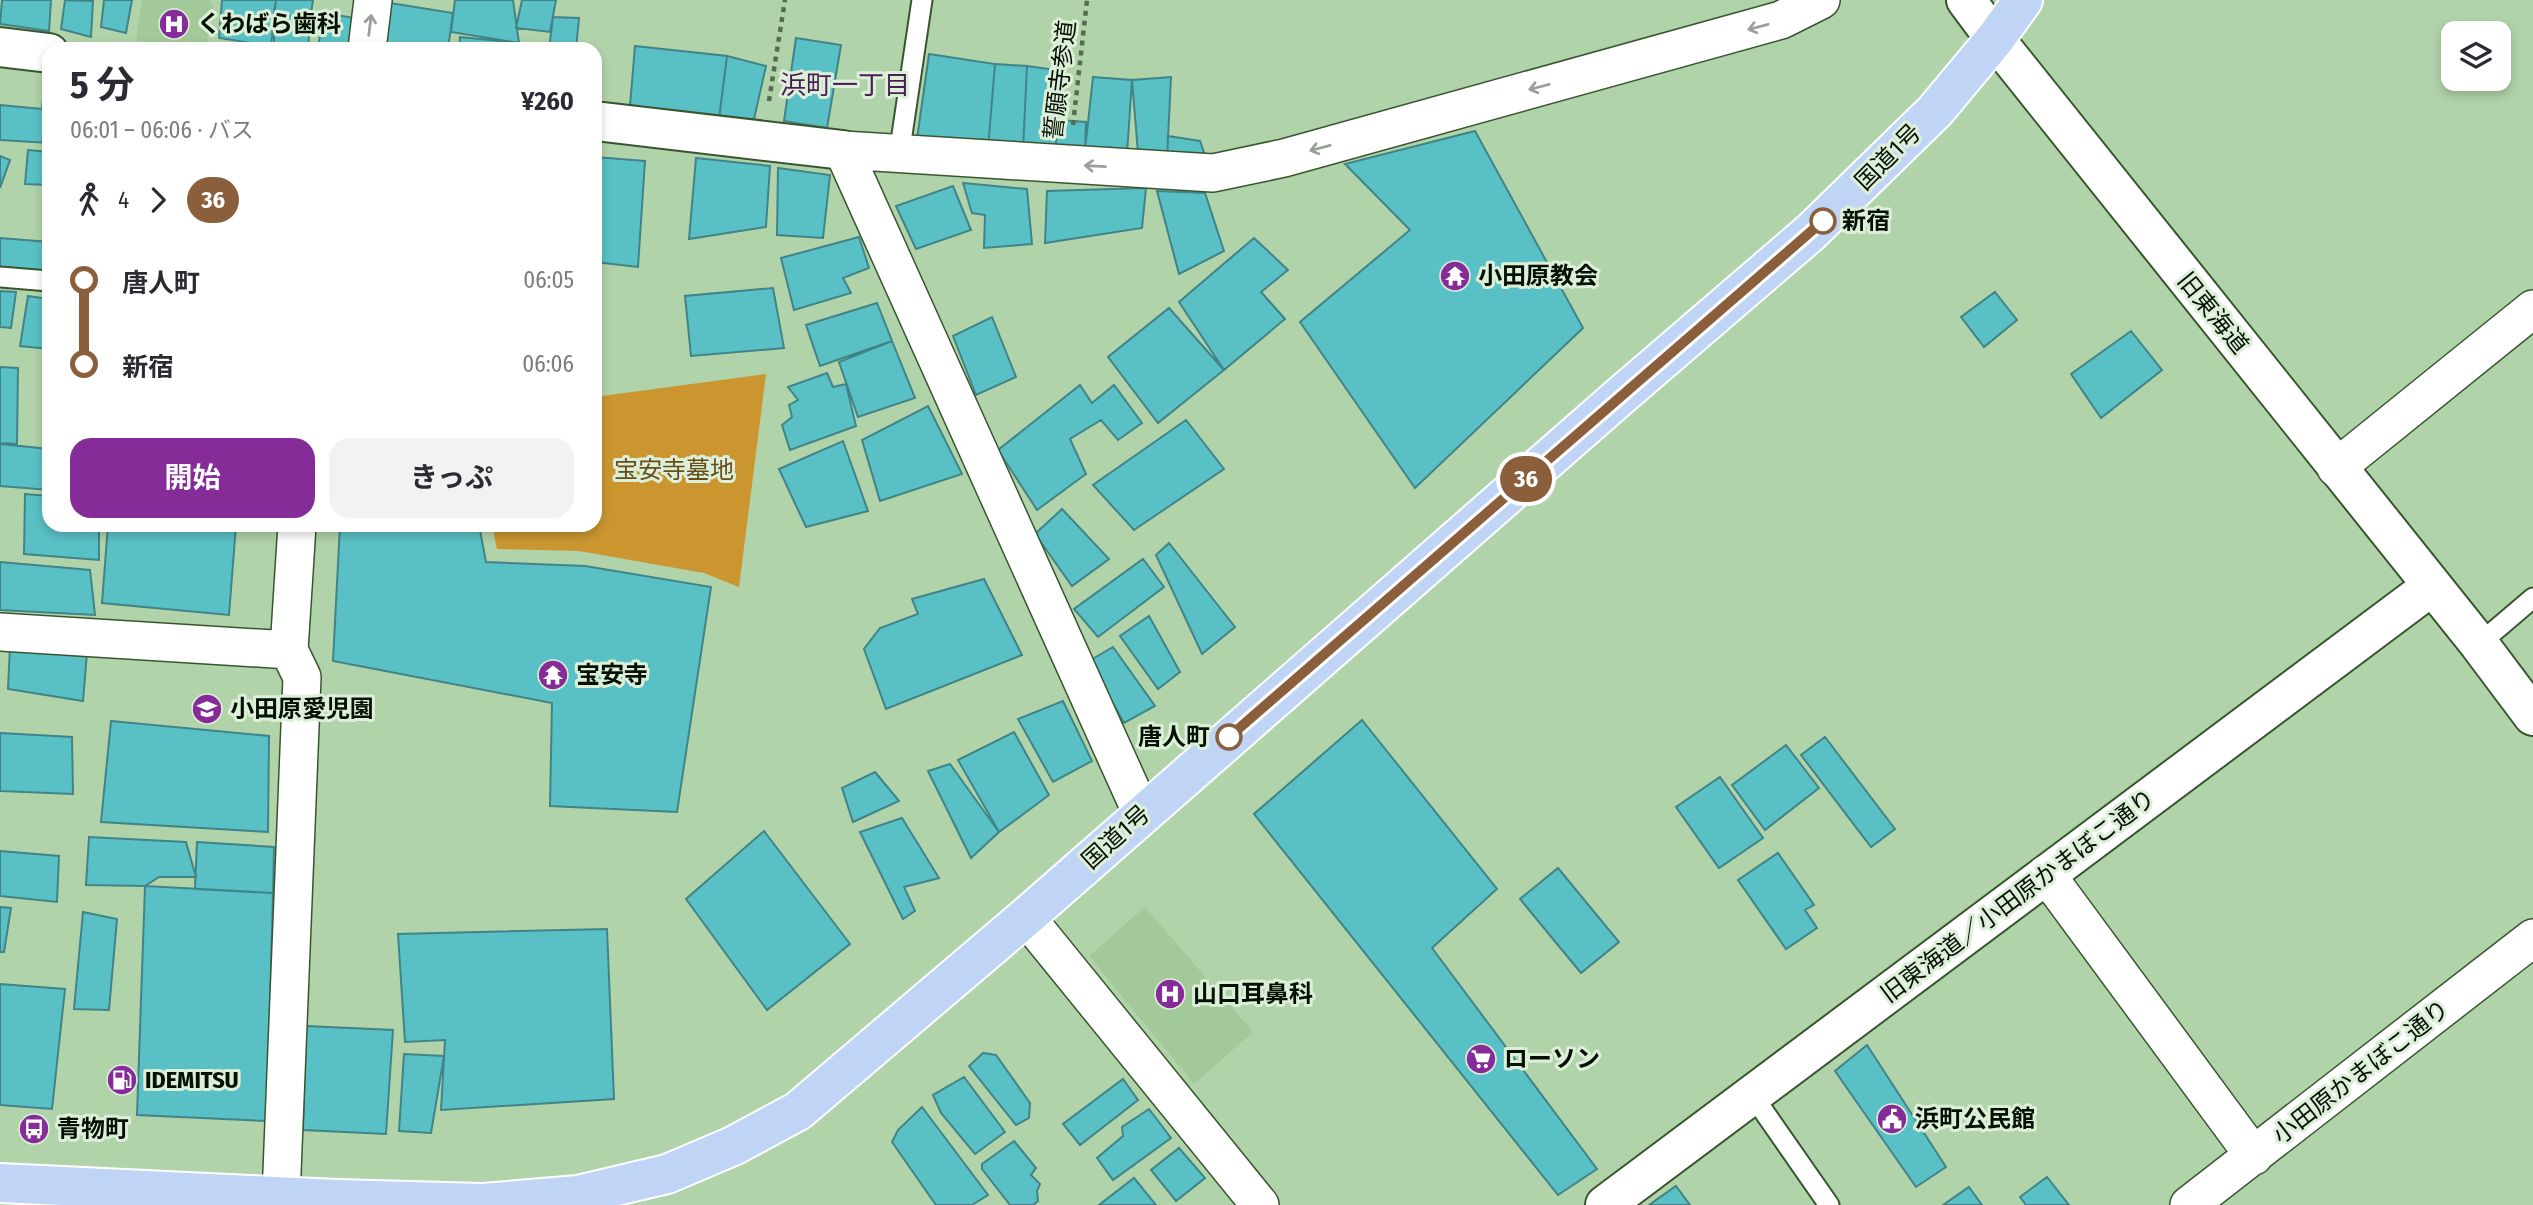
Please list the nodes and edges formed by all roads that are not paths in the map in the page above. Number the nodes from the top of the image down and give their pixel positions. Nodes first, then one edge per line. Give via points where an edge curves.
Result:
1 (373, 0) edge
2 (922, 0) edge
3 (1821, 0) edge
4 (1966, 0) edge
5 (2023, 0) edge
6 (1994, 39) junction
7 (368, 42) edge
8 (0, 47) edge
9 (42, 52) edge
10 (602, 122) edge
11 (843, 150) junction
12 (900, 155) junction
13 (0, 277) edge
14 (42, 280) edge
15 (2533, 309) edge
16 (2336, 468) junction
17 (297, 532) edge
18 (2432, 586) junction
19 (2533, 598) edge
20 (0, 632) edge
21 (2479, 644) junction
22 (289, 650) junction
23 (2533, 716) edge
24 (1142, 814) junction
25 (2046, 874) junction
26 (1026, 917) junction
27 (2533, 938) edge
28 (1753, 1096) junction
29 (2254, 1156) junction
30 (0, 1183) edge
31 (281, 1197) junction
32 (337, 1202) edge
33 (1260, 1205) edge
34 (1605, 1205) edge
35 (1829, 1205) edge
36 (2189, 1205) edge

7 -> 1 street
2 - 12 lane
3 -> 12 street via 1781,20 1213,173
4 - 6 street, 旧東海道
5 - 6 highway, 国道1号
6 - 16 street, 旧東海道
6 - 24 highway, 国道1号 via 1935,111 1811,232
8 - 9 street
10 - 11 street
11 - 12 street
11 - 24 street
13 - 14 lane
15 - 16 street
16 - 18 street, 旧東海道
17 - 22 street
18 - 21 street, 旧東海道
18 - 25 street, 旧東海道／小田原かまぼこ通り
19 - 21 lane
20 - 22 street
21 - 23 street, 旧東海道
22 - 31 street via 302,677
24 - 26 highway, 国道1号
25 - 28 street, 旧東海道／小田原かまぼこ通り
25 - 29 street
26 - 32 highway, 国道1号 via 798,1111 667,1174 578,1195 482,1203
26 - 33 street
27 - 29 street, 小田原かまぼこ通り
28 - 34 street, 旧東海道／小田原かまぼこ通り
28 - 35 lane
29 - 36 street, 小田原かまぼこ通り
30 - 31 highway, 国道1号
31 - 32 highway, 国道1号

